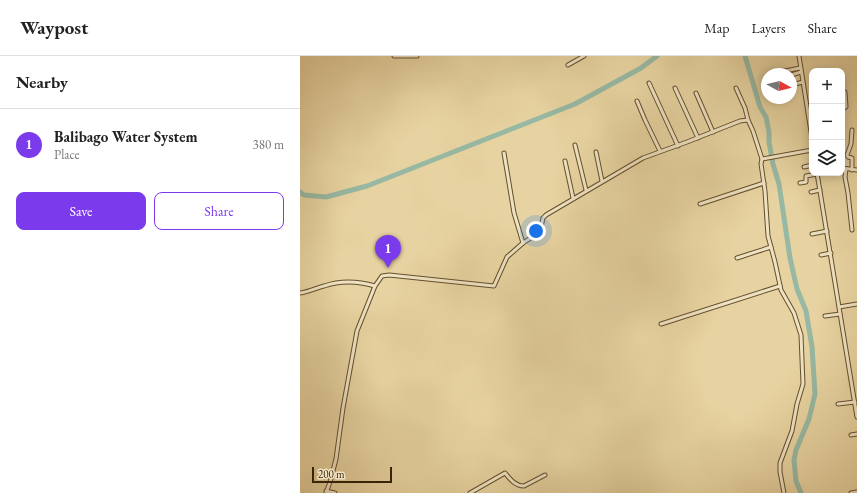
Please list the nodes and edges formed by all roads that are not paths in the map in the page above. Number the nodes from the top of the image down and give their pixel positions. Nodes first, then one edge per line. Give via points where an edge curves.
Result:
1 (394, 56) edge
2 (417, 56) edge
3 (584, 56) edge
4 (799, 56) edge
5 (568, 66) dead end
6 (800, 68) junction
7 (797, 69) edge
8 (801, 72) junction
9 (797, 73) edge
10 (803, 82) junction
11 (650, 83) dead end
12 (797, 84) edge
13 (675, 88) dead end
14 (736, 88) dead end
15 (696, 93) dead end
16 (637, 101) dead end
17 (808, 112) joint
18 (809, 118) edge
19 (748, 120) junction
20 (852, 130) dead end
21 (712, 132) junction
22 (698, 138) junction
23 (575, 145) dead end
24 (678, 146) junction
25 (809, 151) edge
26 (596, 152) dead end
27 (660, 152) junction
28 (504, 153) dead end
29 (762, 159) junction
30 (564, 161) dead end
31 (809, 166) edge
32 (804, 167) dead end
33 (846, 169) joint
34 (852, 170) junction
35 (857, 170) edge
36 (809, 175) edge
37 (818, 176) edge
38 (602, 181) junction
39 (764, 183) junction
40 (800, 183) dead end
41 (586, 190) junction
42 (820, 190) junction
43 (811, 192) dead end
44 (574, 198) junction
45 (700, 204) dead end
46 (857, 224) edge
47 (852, 226) junction
48 (852, 230) dead end
49 (827, 231) junction
50 (812, 234) dead end
51 (523, 243) junction
52 (771, 247) junction
53 (831, 253) junction
54 (822, 255) dead end
55 (737, 258) dead end
56 (375, 286) junction
57 (780, 286) junction
58 (300, 293) edge
59 (856, 304) edge
60 (839, 307) junction
61 (857, 309) edge
62 (840, 314) junction
63 (825, 316) dead end
64 (661, 324) dead end
65 (855, 402) junction
66 (838, 404) dead end
67 (857, 417) edge
68 (857, 434) edge
69 (851, 435) dead end
70 (545, 475) dead end
71 (326, 492) edge
72 (857, 492) edge
73 (335, 493) edge
74 (470, 493) edge
75 (784, 493) edge
76 (851, 493) edge

1 - 2 street
3 - 5 street
4 - 6 street
6 - 7 street
6 - 8 street
8 - 9 street
8 - 10 street
10 - 12 street
10 - 17 street
11 - 24 street
13 - 22 street
14 - 19 street
15 - 21 street
16 - 27 street
17 - 18 street
19 - 21 street
19 - 29 street
20 - 34 street via 847,155 848,158 852,158
21 - 22 street
22 - 24 street
23 - 41 street
24 - 27 street
25 - 29 street
26 - 38 street
27 - 38 street via 643,158
28 - 51 street via 514,213
29 - 39 street
30 - 44 street
31 - 32 street
33 - 34 street
33 - 47 street
34 - 35 street
36 - 40 street via 806,176 806,182
37 - 42 street
38 - 41 street
39 - 45 street
39 - 52 street via 766,228
41 - 44 street
42 - 43 street
42 - 49 street
44 - 51 street via 544,216 540,232
46 - 47 street
47 - 48 street
49 - 50 street
49 - 53 street
51 - 56 street via 507,257 494,286 385,275
52 - 55 street
52 - 57 street
53 - 54 street
53 - 60 street
56 - 58 street via 352,281
56 - 71 street via 357,331 336,459
57 - 64 street
57 - 75 street via 794,312 800,331 803,384 792,431 780,463
59 - 60 street
59 - 61 street
60 - 62 street
62 - 63 street
62 - 65 street
65 - 66 street
65 - 67 street
68 - 69 street
70 - 74 street via 521,486 505,473
71 - 73 street
72 - 76 street

